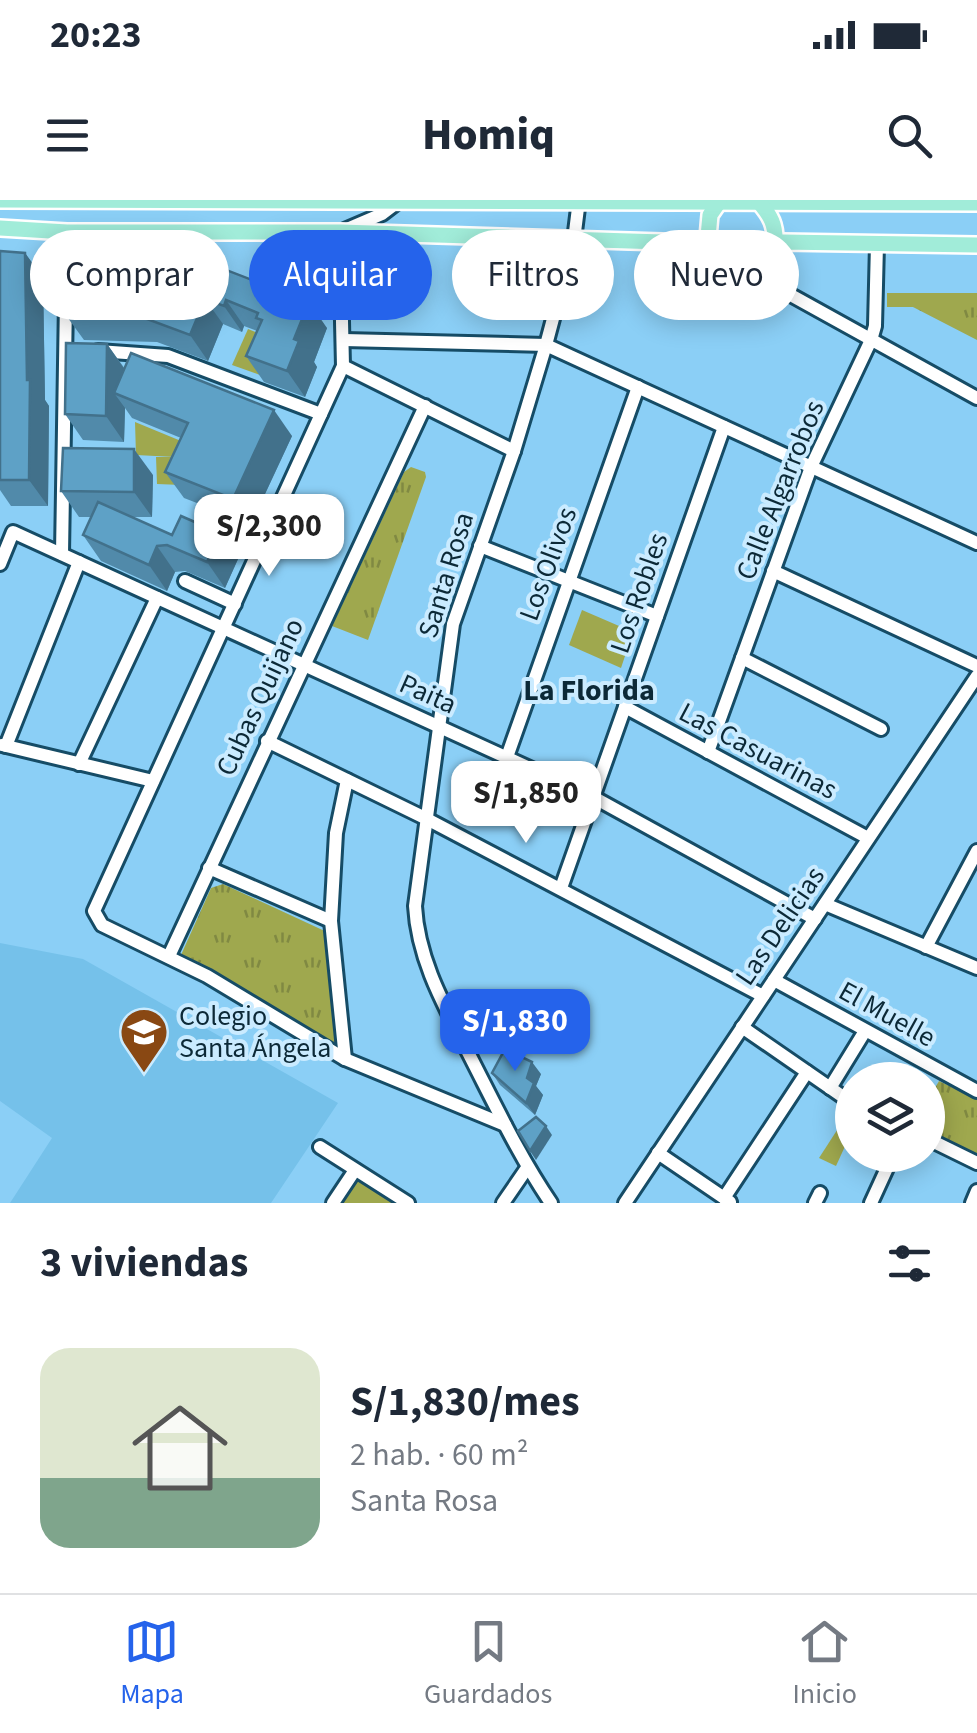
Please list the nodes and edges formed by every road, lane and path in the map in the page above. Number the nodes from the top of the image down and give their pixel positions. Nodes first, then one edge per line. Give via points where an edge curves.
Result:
1 (0, 200) edge
2 (190, 200) edge
3 (399, 200) edge
4 (92, 201) edge
5 (579, 201) edge
6 (751, 201) edge
7 (719, 202) edge
8 (977, 203) edge
9 (0, 228) edge
10 (34, 230) edge
11 (345, 230) edge
12 (575, 230) edge
13 (709, 230) edge
14 (776, 230) edge
15 (799, 244) edge
16 (878, 244) junction
17 (977, 245) edge
18 (799, 300) edge
19 (66, 320) edge
20 (343, 320) edge
21 (553, 320) edge
22 (344, 340) junction
23 (871, 340) junction
24 (546, 345) junction
25 (65, 350) junction
26 (343, 366) junction
27 (638, 388) junction
28 (977, 398) edge
29 (425, 406) junction
30 (321, 414) junction
31 (724, 427) junction
32 (514, 450) junction
33 (811, 466) junction
34 (210, 517) dead end
35 (263, 541) junction
36 (977, 543) edge
37 (480, 546) junction
38 (62, 554) junction
39 (79, 562) junction
40 (0, 564) edge
41 (774, 570) junction
42 (185, 581) dead end
43 (568, 581) junction
44 (156, 598) junction
45 (235, 604) junction
46 (657, 616) junction
47 (224, 628) junction
48 (742, 658) junction
49 (302, 664) junction
50 (977, 666) edge
51 (977, 676) edge
52 (625, 708) junction
53 (438, 726) junction
54 (881, 730) dead end
55 (267, 741) junction
56 (3, 746) edge
57 (708, 752) junction
58 (506, 758) junction
59 (79, 764) junction
60 (347, 780) junction
61 (152, 781) junction
62 (593, 797) junction
63 (424, 818) junction
64 (868, 838) junction
65 (976, 855) edge
66 (209, 868) junction
67 (561, 888) junction
68 (825, 904) junction
69 (814, 919) junction
70 (331, 921) junction
71 (926, 947) junction
72 (168, 956) junction
73 (977, 968) edge
74 (774, 980) junction
75 (762, 996) junction
76 (742, 1027) junction
77 (865, 1031) junction
78 (345, 1059) junction
79 (912, 1062) edge
80 (807, 1072) junction
81 (945, 1079) edge
82 (486, 1088) junction
83 (830, 1088) junction
84 (835, 1091) edge
85 (977, 1091) edge
86 (459, 1106) junction
87 (505, 1124) junction
88 (320, 1147) dead end
89 (945, 1147) edge
90 (658, 1153) junction
91 (977, 1162) edge
92 (527, 1168) junction
93 (356, 1170) junction
94 (885, 1172) edge
95 (977, 1190) edge
96 (728, 1200) edge
97 (333, 1203) edge
98 (408, 1203) edge
99 (504, 1203) edge
100 (552, 1203) edge
101 (625, 1203) edge
102 (871, 1203) edge
103 (972, 1203) edge

1 - 4 main road
2 - 3 main road
2 - 4 main road
3 - 5 main road
3 - 11 street
5 - 7 main road
5 - 12 street, Santa Rosa
6 - 7 main road
6 - 8 main road
6 - 14 main road via 771,216
7 - 13 main road
9 - 10 main road
15 - 16 main road
16 - 17 main road
16 - 23 street, Calle Algarrobos
18 - 23 street
19 - 25 street
20 - 22 street
21 - 24 street, Santa Rosa
22 - 24 street
22 - 26 street
23 - 28 street
23 - 33 street, Calle Algarrobos
24 - 27 street
24 - 32 street, Santa Rosa
25 - 30 street via 156,352
25 - 38 street
26 - 29 street
26 - 30 street
27 - 31 street
27 - 43 street, Los Olivos
29 - 32 street
29 - 49 street, Cubas Quijano
30 - 35 street
31 - 33 street
31 - 46 street, Los Robles
32 - 37 street, Santa Rosa
33 - 36 street
33 - 41 street, Calle Algarrobos
34 - 35 street
35 - 45 street
37 - 43 street
37 - 53 street, Santa Rosa via 453,624
38 - 39 street, Paita
38 - 40 street, Paita via 13,532
39 - 44 street, Paita
39 - 56 street
41 - 48 street, Calle Algarrobos
41 - 50 street
42 - 45 street
43 - 46 street
43 - 58 street, Los Olivos
44 - 47 street, Paita
44 - 59 street
45 - 47 street
46 - 52 street, Los Robles
47 - 49 street, Paita
47 - 61 street
48 - 54 street
48 - 57 street, Calle Algarrobos
49 - 53 street, Paita
49 - 55 street, Cubas Quijano
51 - 64 street, Las Delicias
52 - 57 street, Las Casuarinas
52 - 62 street, Los Robles
53 - 58 street, Paita
53 - 63 street, Santa Rosa
55 - 60 street
55 - 66 street, Cubas Quijano
56 - 59 street
57 - 64 street, Las Casuarinas
58 - 62 street, Paita
59 - 61 street
60 - 63 street
60 - 70 street
61 - 72 street via 96,903 96,918
62 - 67 street, Los Robles
62 - 69 street, Paita
63 - 67 street
63 - 82 street, Santa Rosa via 415,906 420,947
64 - 68 street, Las Delicias
65 - 71 street
66 - 70 street
66 - 72 street, Cubas Quijano
67 - 75 street
68 - 69 street, Las Delicias
68 - 71 street
69 - 74 street, Las Delicias
70 - 78 street
71 - 73 street
72 - 78 street
74 - 75 street, Las Delicias
74 - 77 street, El Muelle
75 - 76 street, Las Delicias
76 - 80 street
76 - 90 street, Las Delicias
77 - 79 street, El Muelle
77 - 83 street
78 - 86 street
80 - 83 street
80 - 96 street
81 - 85 street, El Muelle
82 - 86 street
82 - 87 street, Santa Rosa
83 - 84 street
86 - 87 street
87 - 92 street, Santa Rosa
88 - 93 street
89 - 91 street
90 - 96 street
90 - 101 street, Las Delicias
92 - 99 street
92 - 100 street, Santa Rosa
93 - 97 street
93 - 98 street
94 - 102 street
95 - 103 street

